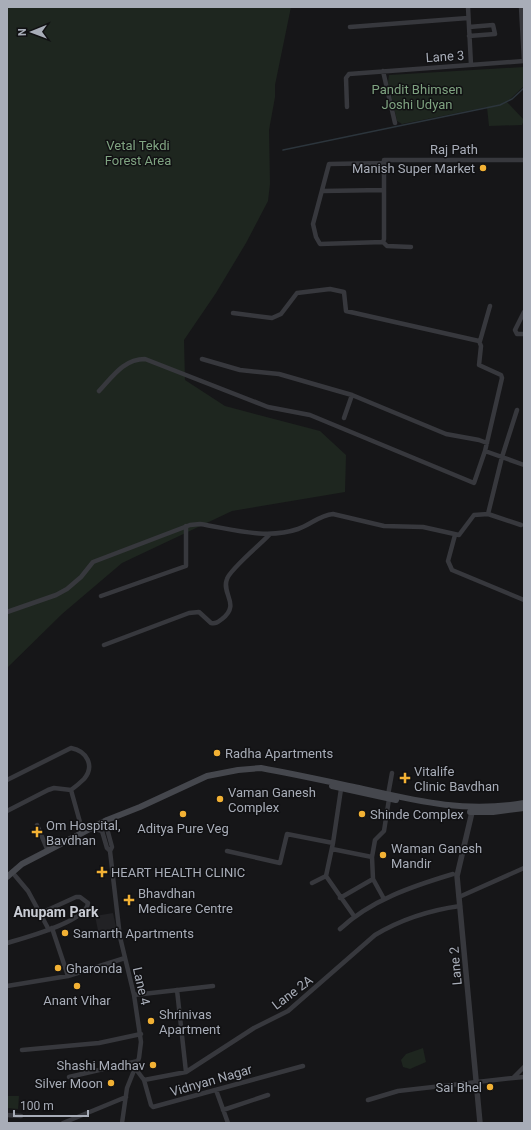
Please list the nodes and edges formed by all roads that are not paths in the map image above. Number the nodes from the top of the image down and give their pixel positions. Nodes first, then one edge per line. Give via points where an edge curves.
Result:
1 (468, 7) edge
2 (521, 7) edge
3 (468, 18) junction
4 (350, 27) dead end
5 (471, 27) junction
6 (472, 36) junction
7 (471, 65) junction
8 (383, 71) junction
9 (347, 107) dead end
10 (395, 122) dead end
11 (524, 160) edge
12 (384, 162) junction
13 (384, 190) junction
14 (322, 191) junction
15 (383, 242) junction
16 (411, 247) dead end
17 (490, 306) dead end
18 (524, 312) edge
19 (233, 313) dead end
20 (524, 334) edge
21 (480, 341) junction
22 (202, 359) dead end
23 (99, 391) dead end
24 (352, 395) junction
25 (517, 410) dead end
26 (344, 418) dead end
27 (487, 444) junction
28 (485, 451) junction
29 (502, 457) junction
30 (524, 465) edge
31 (488, 514) junction
32 (521, 525) dead end
33 (186, 526) junction
34 (270, 534) junction
35 (455, 535) junction
36 (101, 596) dead end
37 (524, 600) edge
38 (7, 612) edge
39 (104, 645) dead end
40 (392, 773) dead end
41 (7, 780) edge
42 (326, 782) junction
43 (341, 789) junction
44 (71, 790) junction
45 (388, 797) junction
46 (524, 803) edge
47 (524, 808) edge
48 (473, 810) junction
49 (7, 811) edge
50 (105, 821) junction
51 (37, 825) dead end
52 (93, 828) junction
53 (83, 834) junction
54 (332, 846) junction
55 (48, 851) junction
56 (110, 851) junction
57 (227, 851) dead end
58 (372, 857) junction
59 (524, 868) edge
60 (10, 874) edge
61 (453, 874) dead end
62 (326, 876) junction
63 (373, 879) junction
64 (312, 883) dead end
65 (459, 897) junction
66 (340, 898) junction
67 (384, 899) junction
68 (460, 906) junction
69 (41, 913) junction
70 (354, 916) junction
71 (50, 929) junction
72 (340, 929) dead end
73 (7, 943) edge
74 (125, 958) junction
75 (68, 976) junction
76 (7, 986) edge
77 (213, 986) dead end
78 (177, 990) junction
79 (134, 995) junction
80 (141, 1034) junction
81 (22, 1050) dead end
82 (138, 1061) junction
83 (303, 1066) dead end
84 (524, 1067) edge
85 (135, 1068) junction
86 (186, 1072) junction
87 (68, 1077) dead end
88 (524, 1077) edge
89 (513, 1078) junction
90 (144, 1080) junction
91 (476, 1083) junction
92 (216, 1090) junction
93 (268, 1095) dead end
94 (126, 1097) junction
95 (368, 1100) dead end
96 (223, 1110) junction
97 (7, 1115) edge
98 (20, 1116) dead end
99 (63, 1123) edge
100 (122, 1123) edge
101 (228, 1123) edge
102 (480, 1123) edge

1 - 3 street
2 - 7 street, Lane 3 via 524,61
3 - 4 street
3 - 5 street
5 - 6 street
5 - 6 street via 492,25 495,34
6 - 7 street
7 - 8 street, Lane 3
8 - 9 street, Lane 3 via 347,75
8 - 10 street
11 - 12 street, Raj Path
12 - 13 street
12 - 14 street, Raj Path via 329,164
13 - 14 street
13 - 15 street
14 - 15 street via 314,224 320,244
15 - 16 street via 387,246
17 - 21 street
18 - 20 street via 515,330 517,334
19 - 21 street via 272,318 281,314 297,293 330,289 344,292 346,311
21 - 27 street via 479,365 501,375 502,378
22 - 24 street via 240,370 279,374
23 - 28 street via 128,362 145,359 268,407 310,415 474,483
24 - 26 street
24 - 27 street via 446,434
25 - 29 street
27 - 28 street
28 - 29 street
29 - 30 street
29 - 31 street
31 - 32 street
31 - 35 street via 474,515 461,534
33 - 34 street via 200,524
33 - 36 street via 186,566
33 - 38 street via 93,562 81,577 56,595
34 - 35 street via 299,529 327,514 333,514 384,526 423,527
34 - 39 street via 227,578 226,589 231,605 227,614 217,622 211,623 199,612 189,613
35 - 37 street via 448,561 452,570
40 - 45 street
41 - 44 street via 71,748 77,749 87,757 89,763 84,779
42 - 43 main road
42 - 45 main road
42 - 50 main road via 261,768 238,770 207,776
43 - 45 main road
43 - 54 street
44 - 49 street via 54,788
44 - 53 street
45 - 48 main road via 431,808
45 - 58 street via 384,831 375,840
46 - 48 main road
47 - 48 main road via 493,812
48 - 65 street, Lane 2 via 457,876
50 - 52 main road
50 - 56 street, Lane 4 via 112,847
51 - 55 street
52 - 53 main road
52 - 56 street, Lane 4 via 102,831
53 - 55 main road
54 - 57 street via 287,834 280,863
54 - 58 street
54 - 62 street
55 - 60 main road via 22,864
56 - 74 street, Lane 4 via 120,937
58 - 63 street
59 - 65 street
60 - 69 street via 28,891
61 - 67 street
62 - 64 street
62 - 66 street
63 - 66 street
63 - 67 street
65 - 68 street, Lane 2
66 - 70 street
67 - 70 street
68 - 86 street, Lane 2A via 388,927 375,935 288,1010 254,1028
68 - 91 street, Lane 2
69 - 71 street
69 - 71 street via 76,897 85,899 88,903 81,915
70 - 72 street
71 - 73 street
71 - 75 street
74 - 75 street
74 - 79 street, Lane 4
75 - 76 street
77 - 78 street
78 - 79 street
78 - 86 street
79 - 80 street, Lane 4
80 - 81 street via 100,1043
80 - 82 street, Lane 4
82 - 85 street, Lane 4
82 - 87 street
83 - 92 street, Vidnyan Nagar
84 - 89 street
85 - 90 street
85 - 94 street, Lane 4
86 - 90 street, Lane 2A
88 - 89 street
89 - 91 street
90 - 92 street, Vidnyan Nagar via 153,1107
91 - 95 street via 398,1091
91 - 102 street, Lane 2
92 - 96 street
93 - 96 street
94 - 99 street
94 - 100 street, Lane 4
96 - 101 street
97 - 98 street

